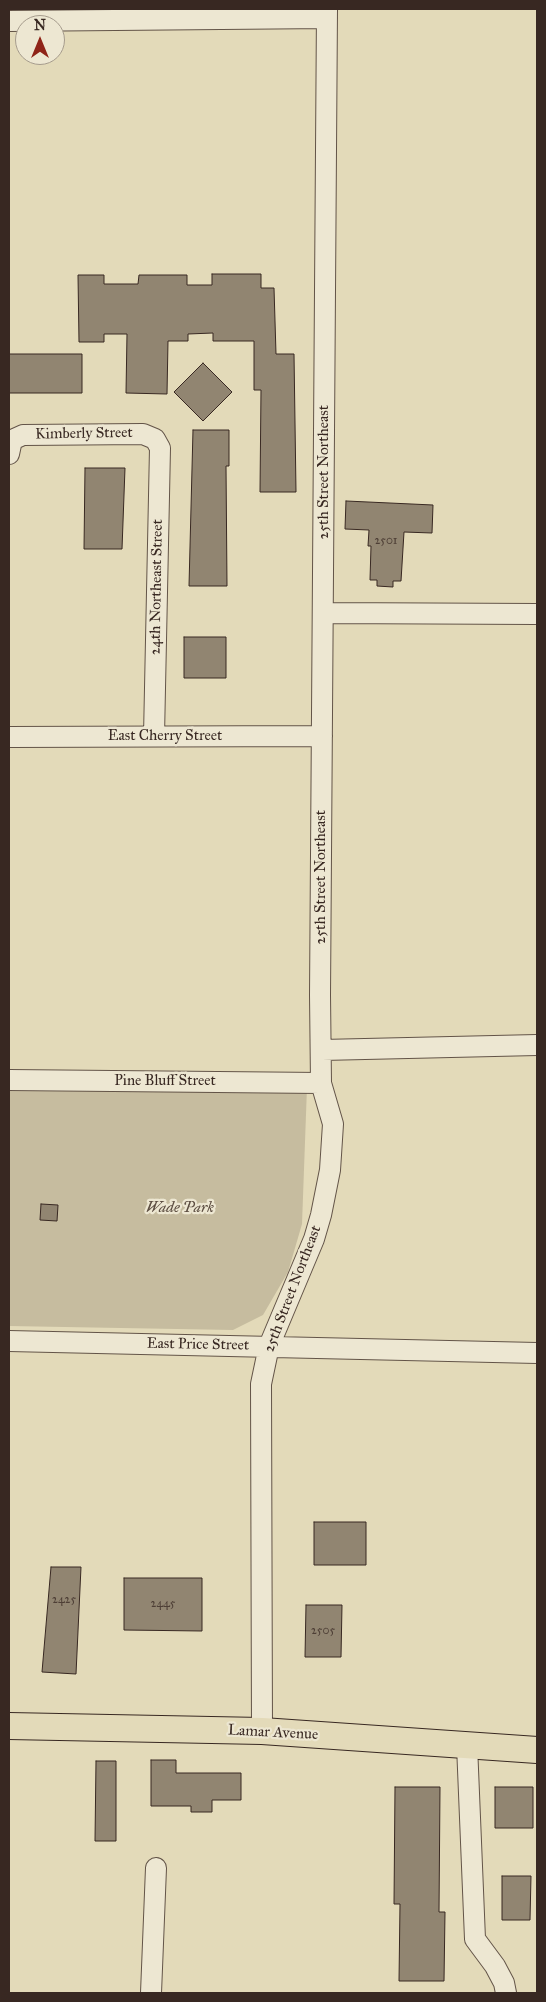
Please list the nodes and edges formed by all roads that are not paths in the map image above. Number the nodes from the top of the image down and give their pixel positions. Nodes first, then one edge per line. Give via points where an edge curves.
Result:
1 (327, 13) edge
2 (9, 21) edge
3 (155, 439) joint
4 (11, 447) edge
5 (323, 613) junction
6 (537, 614) edge
7 (154, 736) junction
8 (322, 736) junction
9 (9, 737) edge
10 (537, 1046) edge
11 (322, 1050) junction
12 (9, 1080) edge
13 (321, 1082) junction
14 (9, 1341) edge
15 (269, 1346) junction
16 (537, 1354) edge
17 (9, 1726) edge
18 (262, 1731) junction
19 (467, 1745) junction
20 (537, 1750) edge
21 (156, 1868) dead end
22 (151, 1993) edge
23 (506, 1993) edge

1 - 2 street
1 - 5 street, 25th Street Northeast
3 - 4 street, Kimberly Street via 142,434 23,435
3 - 7 street, 24th Northeast Street via 160,448
5 - 6 street
5 - 8 street, 25th Street Northeast
7 - 8 street, East Cherry Street
7 - 9 street, East Cherry Street
8 - 11 street, 25th Street Northeast
10 - 11 street
11 - 13 street, 25th Street Northeast
12 - 13 street, Pine Bluff Street
13 - 15 street, 25th Street Northeast via 333,1124 330,1170 314,1239
14 - 15 street, East Price Street
15 - 16 street, East Price Street
15 - 18 street, 25th Street Northeast via 261,1384
17 - 18 main road, Lamar Avenue
18 - 19 main road, Lamar Avenue
19 - 20 main road, Lamar Avenue
19 - 23 street via 475,1939 495,1966
21 - 22 street

